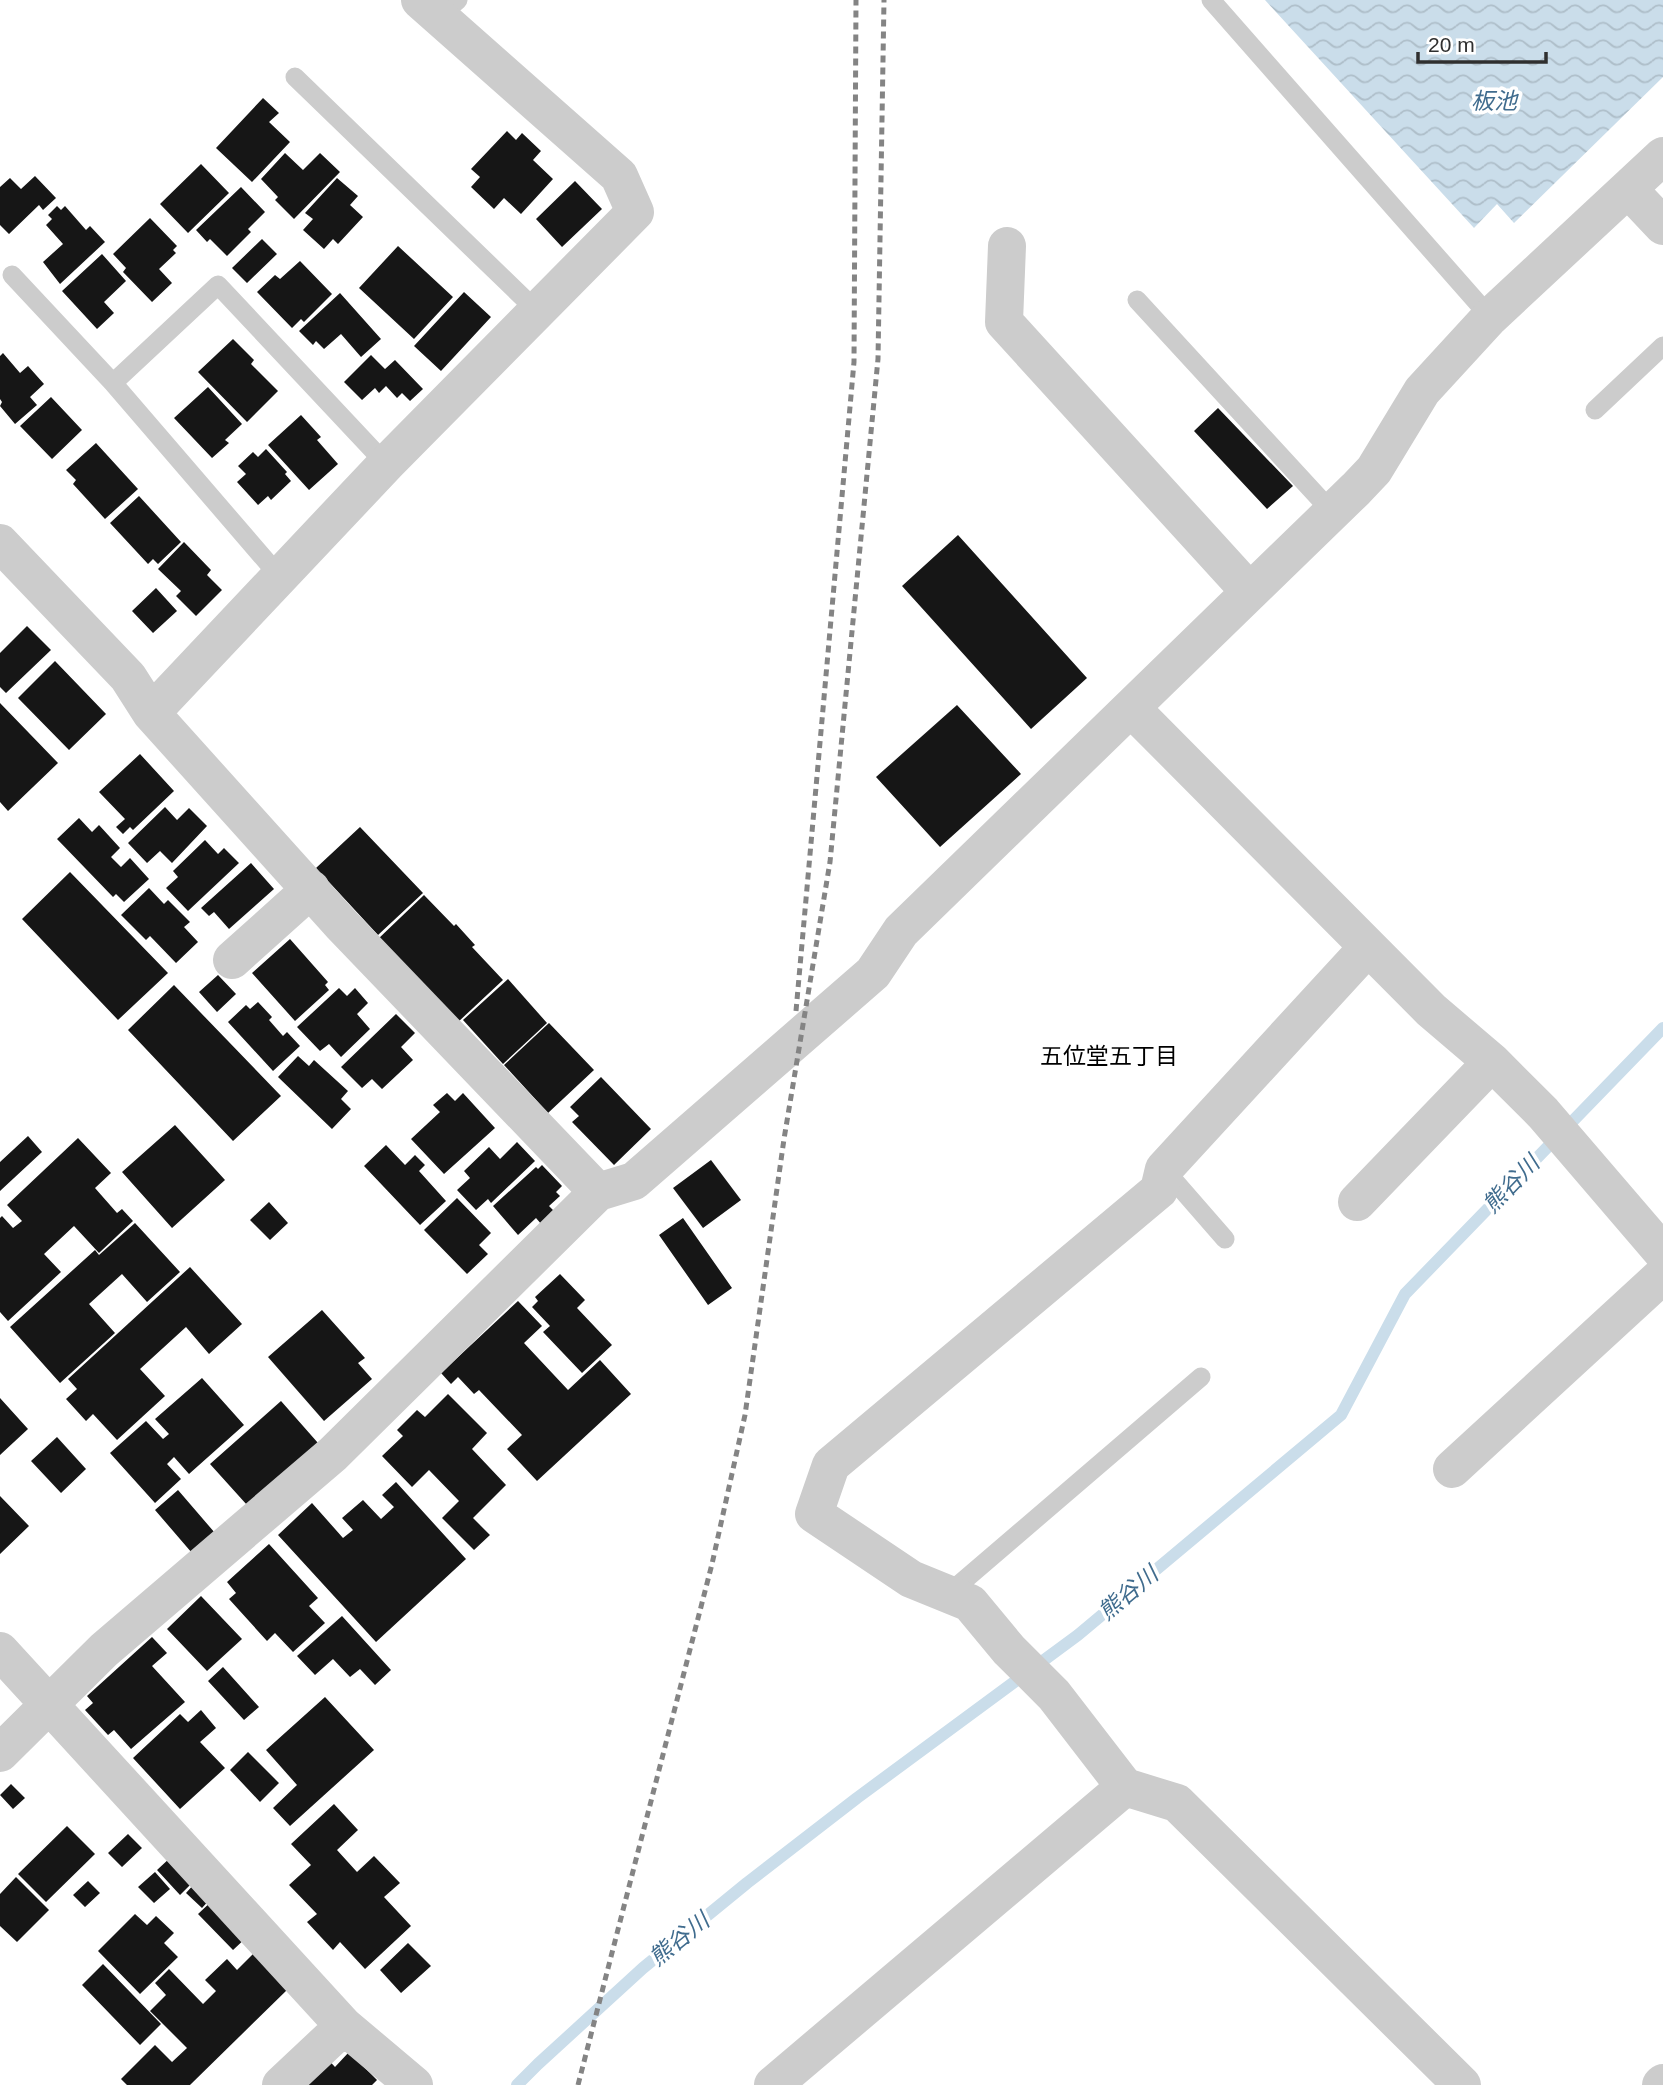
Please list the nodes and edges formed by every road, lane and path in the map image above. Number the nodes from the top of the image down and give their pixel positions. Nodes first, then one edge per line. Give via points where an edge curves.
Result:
1 (1211, 0) edge
2 (438, 6) edge
3 (295, 76) dead end
4 (1663, 156) edge
5 (1629, 190) junction
6 (1663, 226) edge
7 (1007, 246) dead end
8 (12, 275) dead end
9 (1137, 300) dead end
10 (537, 311) junction
11 (1490, 317) junction
12 (1663, 346) edge
13 (113, 383) junction
14 (1595, 410) dead end
15 (386, 464) junction
16 (1332, 512) junction
17 (0, 543) edge
18 (280, 577) junction
19 (1250, 592) junction
20 (1131, 708) junction
21 (151, 713) junction
22 (311, 889) junction
23 (1368, 947) junction
24 (232, 960) dead end
25 (1492, 1062) junction
26 (1164, 1169) junction
27 (598, 1192) junction
28 (1357, 1202) dead end
29 (1225, 1239) dead end
30 (1663, 1253) edge
31 (1663, 1275) edge
32 (1201, 1377) dead end
33 (1452, 1469) dead end
34 (948, 1594) junction
35 (0, 1651) edge
36 (48, 1706) junction
37 (0, 1753) edge
38 (1125, 1787) junction
39 (344, 2026) junction
40 (281, 2085) edge
41 (414, 2085) edge
42 (773, 2085) edge
43 (1462, 2085) edge

1 - 11 lane
2 - 10 street via 619,176 635,212
3 - 10 lane
4 - 5 street
5 - 6 street
5 - 11 street
7 - 19 street via 1003,322
8 - 13 lane
9 - 16 lane
10 - 15 street
11 - 16 street via 1422,391 1374,470
12 - 14 lane
13 - 15 lane via 218,285
13 - 18 lane
15 - 18 street
16 - 19 street
17 - 21 street via 128,677
18 - 21 street
19 - 20 street
20 - 23 street
20 - 27 street via 901,930 873,973 634,1181
21 - 22 street
22 - 24 street
22 - 27 street
23 - 25 street
23 - 26 street
25 - 28 street
25 - 30 street via 1544,1113
26 - 29 lane
26 - 34 street via 1159,1190 831,1465 814,1514 911,1579
27 - 36 street via 333,1454 104,1650
31 - 33 street
32 - 34 lane
34 - 38 street via 970,1603 1054,1695
35 - 36 street
36 - 37 street
36 - 39 street
38 - 42 street
38 - 43 street via 1177,1803
39 - 40 street
39 - 41 street

